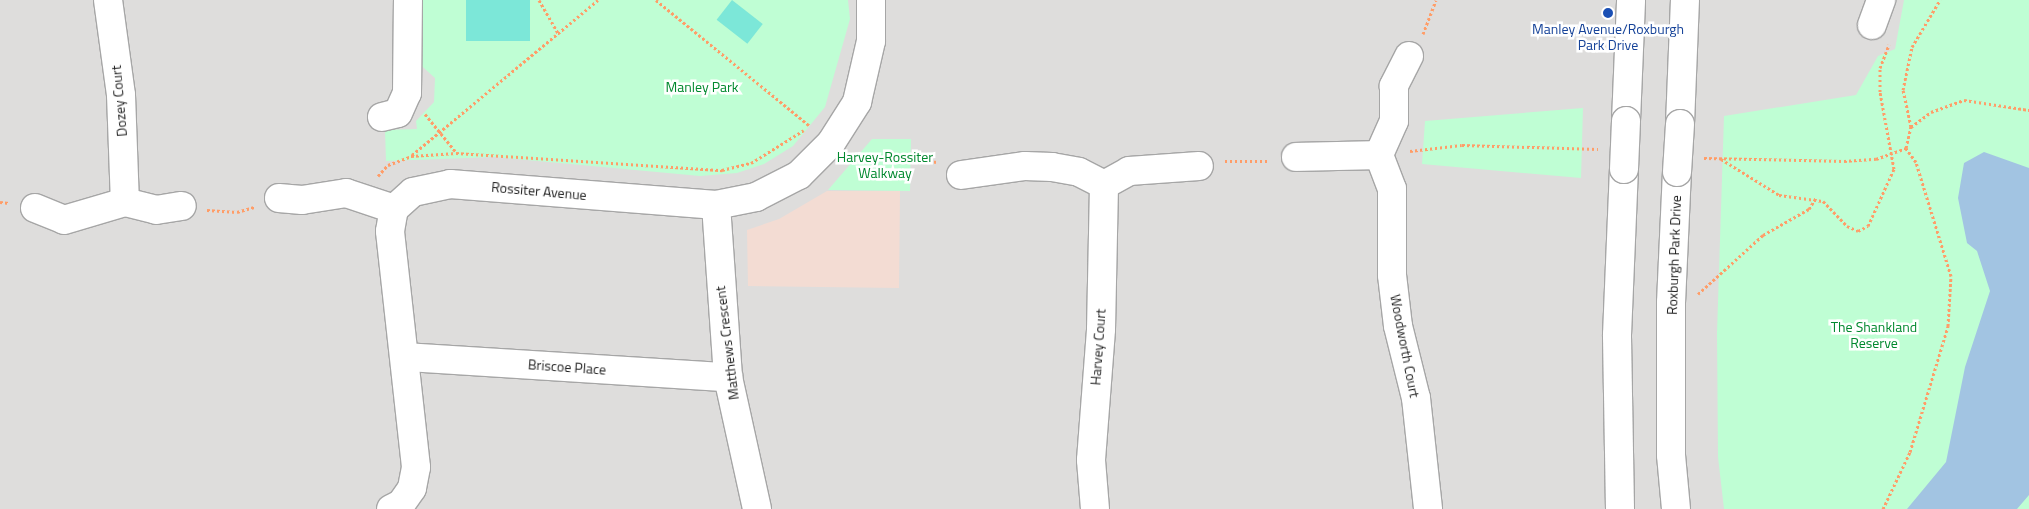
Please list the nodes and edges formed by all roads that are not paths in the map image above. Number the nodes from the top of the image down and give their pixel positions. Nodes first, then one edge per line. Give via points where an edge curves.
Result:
1 (108, 0) edge
2 (408, 0) edge
3 (871, 0) edge
4 (1631, 0) edge
5 (1685, 0) edge
6 (1409, 56) road end
7 (382, 117) dead end
8 (1379, 155) junction
9 (1296, 158) road end
10 (1199, 166) road end
11 (961, 175) road end
12 (1104, 185) junction
13 (279, 198) road end
14 (125, 202) junction
15 (716, 205) junction
16 (182, 206) road end
17 (35, 208) dead end
18 (394, 209) junction
19 (406, 357) junction
20 (728, 377) junction
21 (399, 507) edge
22 (757, 509) edge
23 (1095, 509) edge
24 (1428, 509) edge
25 (1620, 509) edge
26 (1676, 509) edge

1 - 14 street, Dozey Court via 121,95
2 - 7 street via 407,93 398,113
3 - 15 street, Rossiter Avenue via 871,41 857,102 831,143 799,175 756,197
4 - 25 street, bridge via 1617,354
5 - 26 street, Roxburgh Park Drive, bridge via 1672,291 1671,456
6 - 8 street via 1394,86 1394,121
8 - 9 street
8 - 24 street, Woodworth Court via 1392,188 1393,283 1416,398
10 - 12 street via 1129,171
11 - 12 street via 1043,167 1079,172
12 - 23 street, Harvey Court via 1101,329 1091,460
13 - 18 street via 302,200 346,193 367,197
14 - 16 street via 156,210
14 - 17 street via 64,220
15 - 18 street, Rossiter Avenue via 450,184 414,192
15 - 20 street, Matthews Crescent
18 - 19 street via 390,231
19 - 20 street, Briscoe Place
19 - 21 street via 416,467 412,488
20 - 22 street, Matthews Crescent

